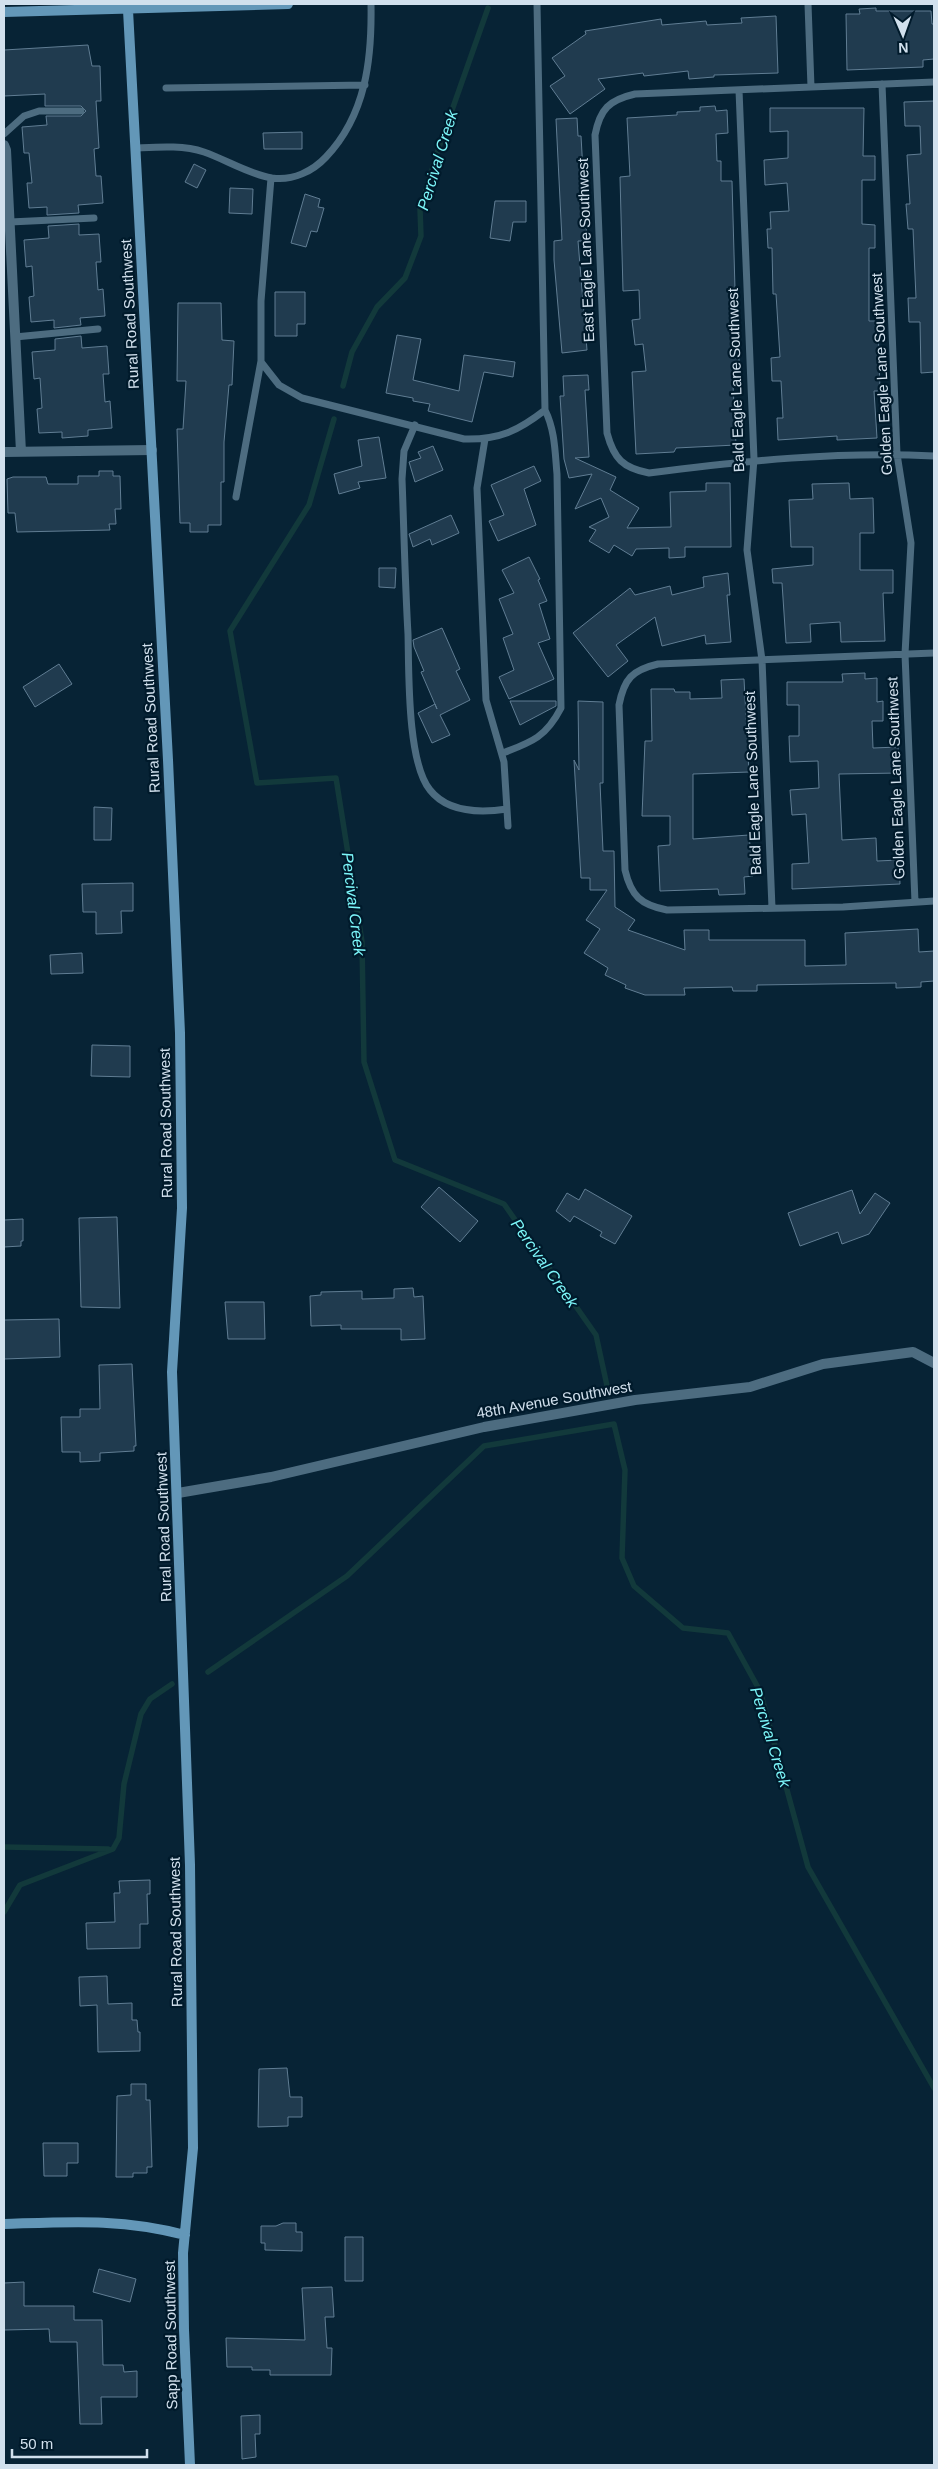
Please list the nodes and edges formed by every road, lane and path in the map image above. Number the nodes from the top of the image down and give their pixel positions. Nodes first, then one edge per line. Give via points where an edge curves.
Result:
1 (288, 4) edge
2 (371, 4) edge
3 (537, 4) edge
4 (808, 4) edge
5 (128, 10) junction
6 (4, 12) edge
7 (934, 82) edge
8 (882, 84) junction
9 (365, 85) junction
10 (811, 87) junction
11 (166, 88) dead end
12 (739, 90) junction
13 (81, 110) dead end
14 (4, 134) edge
15 (4, 145) edge
16 (136, 148) junction
17 (271, 178) junction
18 (94, 218) dead end
19 (10, 222) junction
20 (98, 329) dead end
21 (15, 337) junction
22 (261, 362) junction
23 (545, 410) junction
24 (415, 425) junction
25 (485, 439) junction
26 (152, 450) junction
27 (4, 452) edge
28 (20, 452) junction
29 (897, 454) junction
30 (934, 456) edge
31 (754, 459) junction
32 (236, 497) dead end
33 (934, 653) edge
34 (905, 654) junction
35 (762, 660) junction
36 (502, 753) junction
37 (507, 809) junction
38 (508, 826) dead end
39 (934, 901) edge
40 (915, 902) junction
41 (772, 908) junction
42 (934, 1363) edge
43 (178, 1493) junction
44 (4, 2224) edge
45 (184, 2235) junction
46 (190, 2465) edge

1 - 5 street
2 - 9 lane
3 - 23 lane
4 - 10 lane
5 - 6 street
5 - 16 street, Rural Road Southwest
7 - 8 lane, East Eagle Lane Southwest
8 - 10 lane, East Eagle Lane Southwest
8 - 29 lane, Golden Eagle Lane Southwest
9 - 11 lane
9 - 17 lane via 346,132 318,165 294,177
10 - 12 lane, East Eagle Lane Southwest
12 - 31 lane, Bald Eagle Lane Southwest
12 - 31 lane, East Eagle Lane Southwest via 620,97 598,120 596,145 611,448 620,461 633,470 649,473
13 - 14 lane via 39,111 24,116
15 - 19 street
16 - 17 lane via 176,147 202,152
16 - 26 street, Rural Road Southwest
17 - 22 lane via 261,301
18 - 19 lane
19 - 21 street
20 - 21 lane
21 - 28 street
22 - 24 lane via 279,385 302,398
22 - 32 lane
23 - 25 lane via 506,434
23 - 36 lane via 554,438 557,474 561,708 553,724 539,738
24 - 25 lane via 464,439
24 - 37 lane via 404,451 402,479 410,693 420,769 429,790 442,802 477,811
25 - 36 lane via 477,488 486,700
26 - 28 street
26 - 43 street, Rural Road Southwest via 180,1042 182,1208 172,1372
27 - 28 street
29 - 30 lane, East Eagle Lane Southwest
29 - 31 lane, East Eagle Lane Southwest
29 - 34 lane, Golden Eagle Lane Southwest via 911,543
31 - 35 lane, Bald Eagle Lane Southwest via 747,550
33 - 34 lane
34 - 35 lane
34 - 40 lane, Golden Eagle Lane Southwest
35 - 41 lane, Bald Eagle Lane Southwest
35 - 41 lane via 658,664 643,668 630,677 622,690 619,705 625,870 629,886 651,907 667,910
36 - 37 lane
37 - 38 lane
39 - 40 lane
40 - 41 lane
42 - 43 street, 48th Avenue Southwest via 913,1352 823,1364 750,1387 635,1400 484,1427 271,1477
43 - 45 street, Rural Road Southwest via 192,2011 193,2148
44 - 45 street via 105,2221 134,2223
45 - 46 street, Sapp Road Southwest

